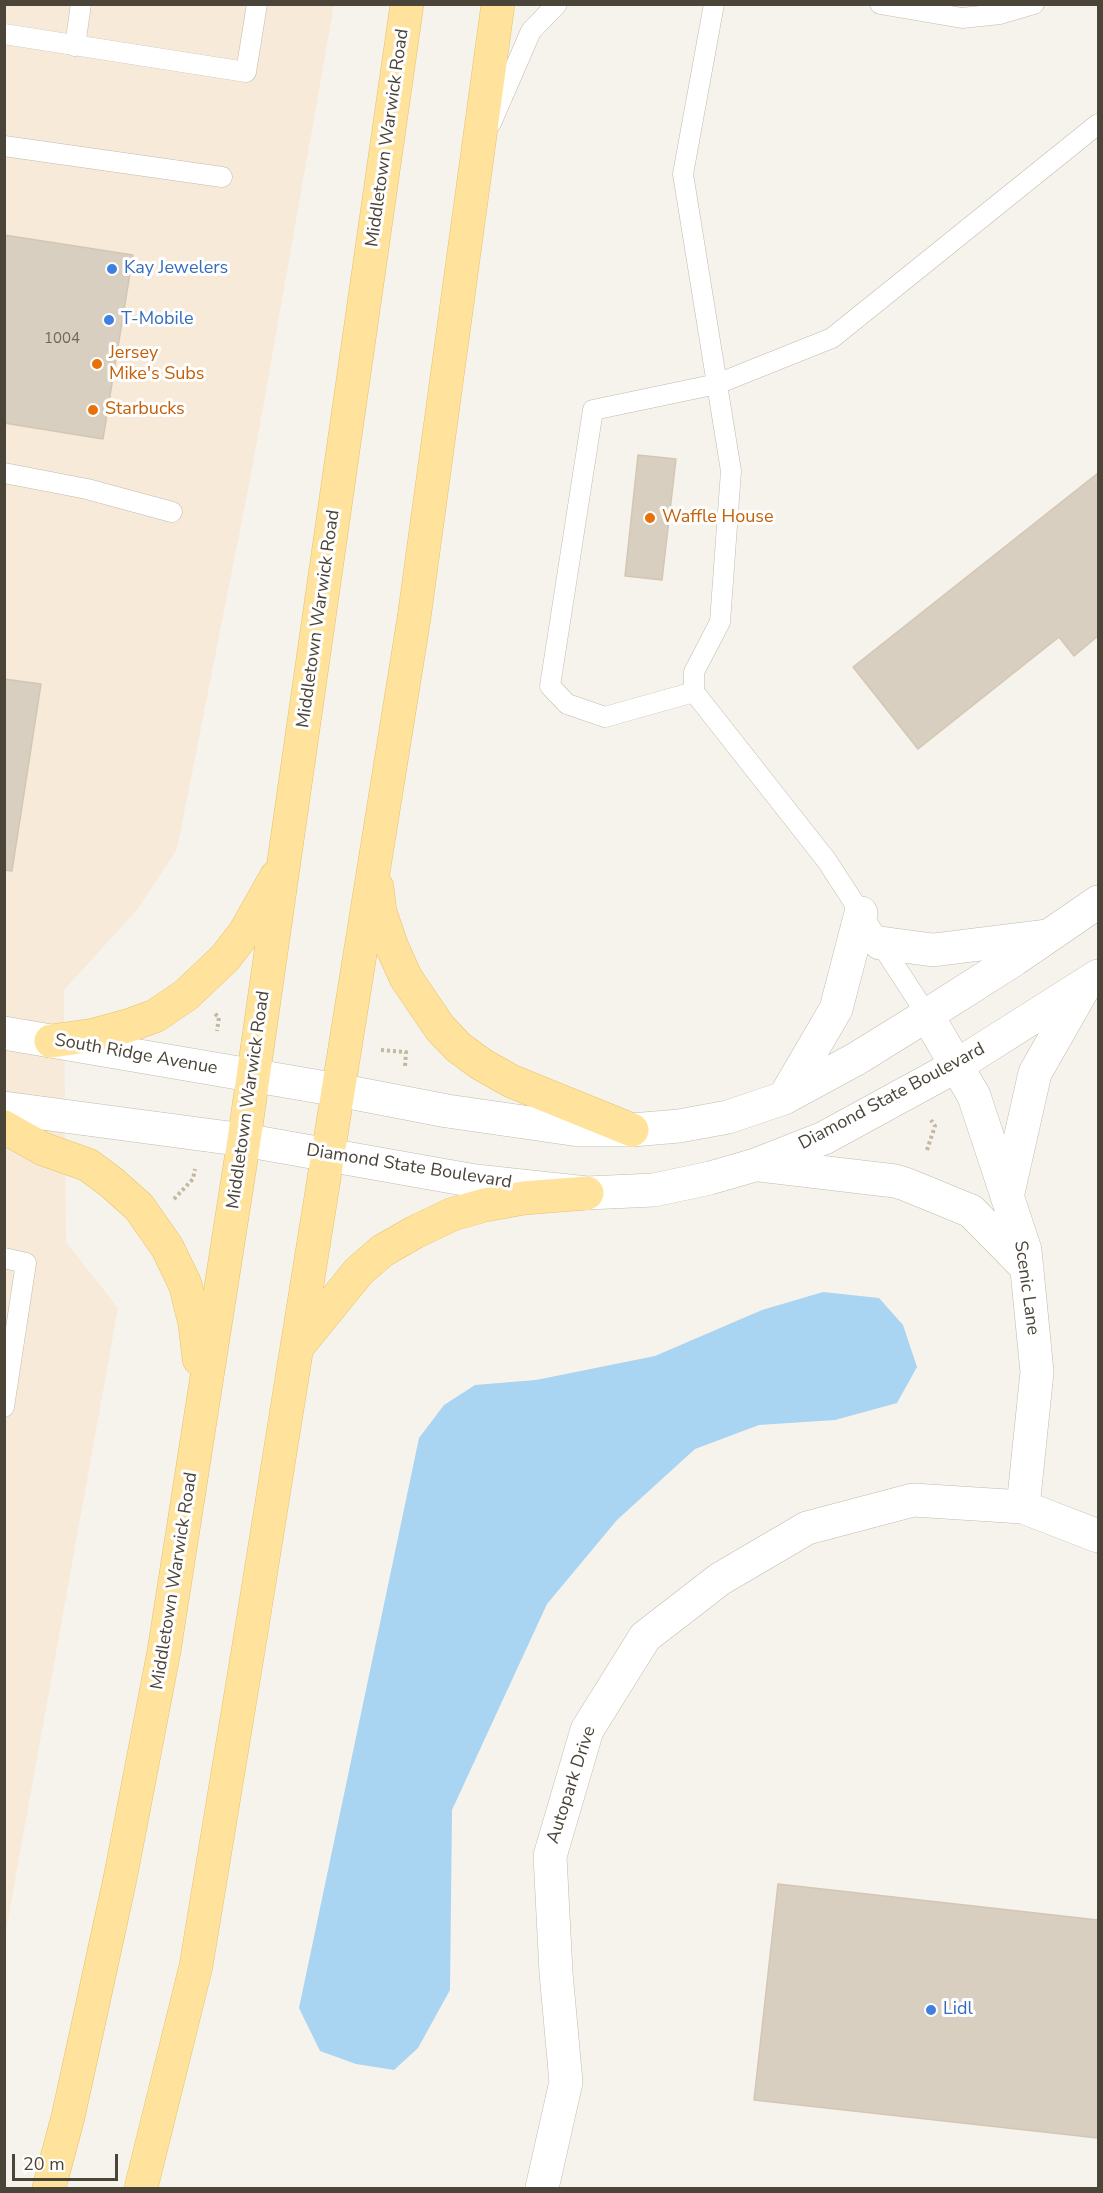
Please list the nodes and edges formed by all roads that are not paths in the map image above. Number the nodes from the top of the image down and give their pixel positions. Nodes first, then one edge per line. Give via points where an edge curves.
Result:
1 (81, 4) edge
2 (256, 4) edge
3 (407, 4) edge
4 (498, 4) edge
5 (557, 4) edge
6 (714, 4) edge
7 (880, 4) edge
8 (1034, 4) edge
9 (4, 34) edge
10 (75, 45) junction
11 (1098, 124) edge
12 (4, 146) edge
13 (477, 155) junction
14 (222, 177) dead end
15 (717, 384) junction
16 (4, 473) edge
17 (172, 512) dead end
18 (694, 692) junction
19 (375, 858) junction
20 (284, 866) junction
21 (1098, 902) edge
22 (861, 913) junction
23 (1050, 935) junction
24 (880, 943) junction
25 (1092, 980) edge
26 (927, 1015) junction
27 (4, 1033) edge
28 (51, 1041) junction
29 (956, 1065) junction
30 (253, 1076) junction
31 (338, 1090) junction
32 (784, 1098) junction
33 (4, 1108) edge
34 (4, 1127) edge
35 (632, 1130) junction
36 (244, 1140) junction
37 (328, 1154) junction
38 (755, 1165) junction
39 (587, 1193) junction
40 (1007, 1197) junction
41 (4, 1258) edge
42 (1027, 1268) junction
43 (297, 1347) junction
44 (204, 1403) junction
45 (4, 1407) edge
46 (1023, 1507) junction
47 (1098, 1536) edge
48 (49, 2188) edge
49 (141, 2188) edge
50 (542, 2188) edge

1 - 10 lane
2 - 10 lane via 246,72
3 - 20 main road, Middletown Warwick Road
4 - 13 main road
5 - 13 lane via 531,31
6 - 15 lane via 683,174
7 - 8 lane via 962,18 1000,14
9 - 10 lane
11 - 15 lane via 832,338
12 - 14 lane
13 - 19 main road via 414,618
15 - 18 lane via 731,471 728,518 720,622 694,672
15 - 18 lane via 593,410 550,686 567,704 604,717
16 - 17 lane via 87,489
18 - 22 lane via 827,861
19 - 31 main road
19 - 35 main road via 380,912 392,947 406,978 452,1041 511,1081
20 - 28 main road via 245,932 225,958 186,995 155,1016 127,1026
20 - 30 main road, Middletown Warwick Road
21 - 23 street
22 - 24 lane
22 - 32 street via 836,1009
23 - 24 street via 933,950
23 - 26 street
24 - 26 lane
25 - 29 street, Diamond State Boulevard
25 - 40 street via 1035,1073
26 - 29 street, Scenic Lane
26 - 32 street
27 - 28 street, South Ridge Avenue
28 - 30 street, South Ridge Avenue
29 - 38 street, Diamond State Boulevard via 824,1138
29 - 40 street, Scenic Lane via 974,1096
30 - 31 street, South Ridge Avenue
30 - 36 main road, Middletown Warwick Road
31 - 35 street via 579,1130
31 - 37 main road
32 - 35 street via 728,1117
33 - 36 street
34 - 44 main road via 43,1149 88,1165 118,1188 151,1222 185,1284 195,1324
36 - 37 street, Diamond State Boulevard
36 - 44 main road, Middletown Warwick Road
37 - 39 street, Diamond State Boulevard via 475,1181
37 - 43 main road
38 - 39 street, Diamond State Boulevard via 654,1190
38 - 42 street via 905,1184 971,1211
39 - 43 main road via 485,1205 453,1214 415,1232 382,1251 359,1271
40 - 42 street, Scenic Lane
41 - 45 lane via 26,1263
42 - 46 street, Scenic Lane via 1037,1372
43 - 49 main road via 196,1966
44 - 48 main road, Middletown Warwick Road via 164,1651 120,1879
46 - 47 street, Autopark Drive
46 - 50 street, Autopark Drive via 913,1500 807,1528 720,1579 645,1637 587,1730 550,1856 566,2082

